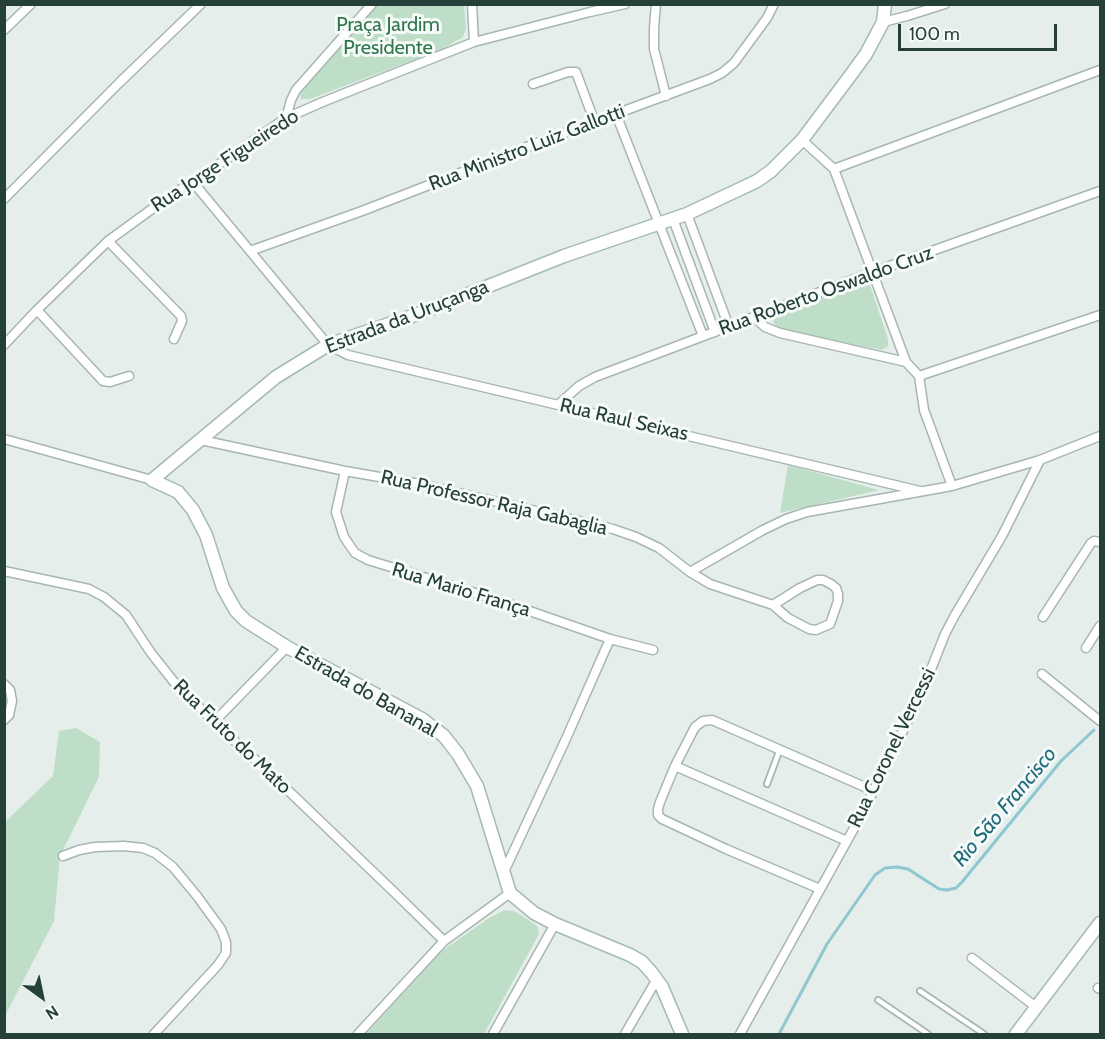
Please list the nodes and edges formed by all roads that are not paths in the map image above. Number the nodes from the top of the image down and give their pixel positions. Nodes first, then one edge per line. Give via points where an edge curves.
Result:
1 (31, 4) edge
2 (201, 4) edge
3 (372, 4) edge
4 (472, 4) edge
5 (625, 4) edge
6 (656, 4) edge
7 (774, 4) edge
8 (885, 4) edge
9 (945, 4) edge
10 (589, 8) edge
11 (883, 22) junction
12 (4, 30) edge
13 (474, 42) junction
14 (1101, 70) edge
15 (533, 84) dead end
16 (666, 96) junction
17 (616, 114) junction
18 (286, 118) junction
19 (595, 123) junction
20 (802, 140) junction
21 (834, 169) junction
22 (192, 181) junction
23 (1101, 191) edge
24 (4, 199) edge
25 (687, 214) junction
26 (673, 219) junction
27 (660, 223) junction
28 (108, 241) junction
29 (250, 251) junction
30 (873, 272) junction
31 (37, 310) junction
32 (1101, 315) edge
33 (754, 318) junction
34 (729, 327) junction
35 (715, 332) junction
36 (703, 336) junction
37 (174, 339) dead end
38 (4, 345) edge
39 (328, 345) junction
40 (906, 362) junction
41 (129, 376) dead end
42 (919, 376) junction
43 (559, 405) junction
44 (1101, 436) edge
45 (4, 439) edge
46 (201, 440) junction
47 (1040, 459) junction
48 (345, 471) junction
49 (152, 480) junction
50 (952, 486) junction
51 (920, 491) junction
52 (1101, 543) edge
53 (4, 571) edge
54 (690, 572) junction
55 (773, 606) junction
56 (1043, 617) dead end
57 (1101, 626) edge
58 (610, 639) junction
59 (287, 647) junction
60 (1086, 648) dead end
61 (653, 650) dead end
62 (1042, 674) dead end
63 (4, 684) edge
64 (4, 720) edge
65 (1101, 721) edge
66 (214, 722) junction
67 (780, 749) junction
68 (675, 766) junction
69 (766, 784) dead end
70 (874, 791) junction
71 (847, 841) junction
72 (63, 856) dead end
73 (503, 875) junction
74 (820, 889) junction
75 (510, 893) junction
76 (1101, 923) edge
77 (555, 924) junction
78 (444, 942) junction
79 (972, 958) dead end
80 (657, 979) junction
81 (920, 991) dead end
82 (878, 1000) dead end
83 (1036, 1007) junction
84 (154, 1035) edge
85 (358, 1035) edge
86 (493, 1035) edge
87 (625, 1035) edge
88 (682, 1035) edge
89 (740, 1035) edge
90 (928, 1035) edge
91 (984, 1035) edge
92 (1016, 1035) edge

1 - 12 street
2 - 24 street
3 - 18 street via 296,90
4 - 13 street
5 - 10 street, Rua Jorge Figueiredo
6 - 16 street via 654,49
7 - 16 street, Rua Ministro Luiz Gallotti via 734,63 710,79
8 - 11 street, Estrada da Uruçanga
9 - 11 street
10 - 13 street, Rua Jorge Figueiredo
11 - 20 street, Estrada da Uruçanga via 866,54
13 - 18 street, Rua Jorge Figueiredo
14 - 21 street
15 - 19 street via 576,72
16 - 17 street, Rua Ministro Luiz Gallotti
17 - 19 street, Rua Ministro Luiz Gallotti
17 - 27 street
18 - 22 street, Rua Jorge Figueiredo
19 - 29 street, Rua Ministro Luiz Gallotti
20 - 21 street
20 - 25 street, Estrada da Uruçanga via 757,181
21 - 30 street
22 - 28 street, Rua Jorge Figueiredo
22 - 29 street
23 - 30 street, Rua Roberto Oswaldo Cruz
25 - 26 street, Estrada da Uruçanga
25 - 34 street
26 - 27 street, Estrada da Uruçanga
26 - 35 street
27 - 36 street
27 - 39 street, Estrada da Uruçanga
28 - 31 street, Rua Jorge Figueiredo
28 - 37 street via 181,316
29 - 39 street
30 - 33 street, Rua Roberto Oswaldo Cruz
30 - 40 street
31 - 38 street, Rua Jorge Figueiredo
31 - 41 street via 103,381
32 - 42 street
33 - 34 street, Rua Roberto Oswaldo Cruz
33 - 40 street via 780,333
34 - 35 street, Rua Roberto Oswaldo Cruz
35 - 36 street, Rua Roberto Oswaldo Cruz
36 - 43 street, Rua Roberto Oswaldo Cruz via 595,377
39 - 43 street, Rua Raul Seixas via 348,355
39 - 46 street, Estrada da Uruçanga via 276,377
40 - 42 street
42 - 50 street via 924,410
43 - 51 street, Rua Raul Seixas
44 - 47 street
45 - 49 street
46 - 48 street, Rua Professor Raja Gabaglia
46 - 49 street, Estrada da Uruçanga
47 - 50 street
47 - 70 street, Rua Coronel Vercessi via 1002,536 945,634
48 - 54 street, Rua Professor Raja Gabaglia via 420,484 613,529 658,548
48 - 58 street, Rua Mario França via 336,512 354,553
49 - 59 street, Estrada do Bananal via 178,492 193,510 236,611
50 - 51 street
51 - 54 street via 786,519
52 - 56 street via 1091,543
53 - 66 street, Rua Fruto do Mato via 89,590 104,597 126,615 174,682
54 - 55 street, Rua Professor Raja Gabaglia via 710,584
55 - 55 street, Rua Professor Raja Gabaglia via 788,618 816,630 830,624 838,594 831,584 817,580
57 - 60 street
58 - 61 street, Rua Mario França
58 - 73 street
59 - 66 street
59 - 73 street, Estrada do Bananal via 422,719 444,736 477,786
62 - 65 street
63 - 64 street via 12,701
66 - 78 street, Rua Fruto do Mato
67 - 68 street via 712,720 703,721 695,727
67 - 69 lane
67 - 70 street
68 - 71 street
68 - 74 street via 658,809 662,819
70 - 71 street, Rua Coronel Vercessi
71 - 74 street, Rua Coronel Vercessi
72 - 84 street via 79,850 124,846 155,853 173,867 222,929 226,953
73 - 75 street, Estrada do Bananal
74 - 89 street, Rua Coronel Vercessi
75 - 77 street, Estrada do Bananal
75 - 78 street
76 - 83 street
77 - 80 street, Estrada do Bananal via 630,955
77 - 86 street
78 - 85 street
79 - 83 street
80 - 87 street
80 - 88 street, Estrada do Bananal
81 - 91 lane
82 - 90 lane
83 - 92 street

